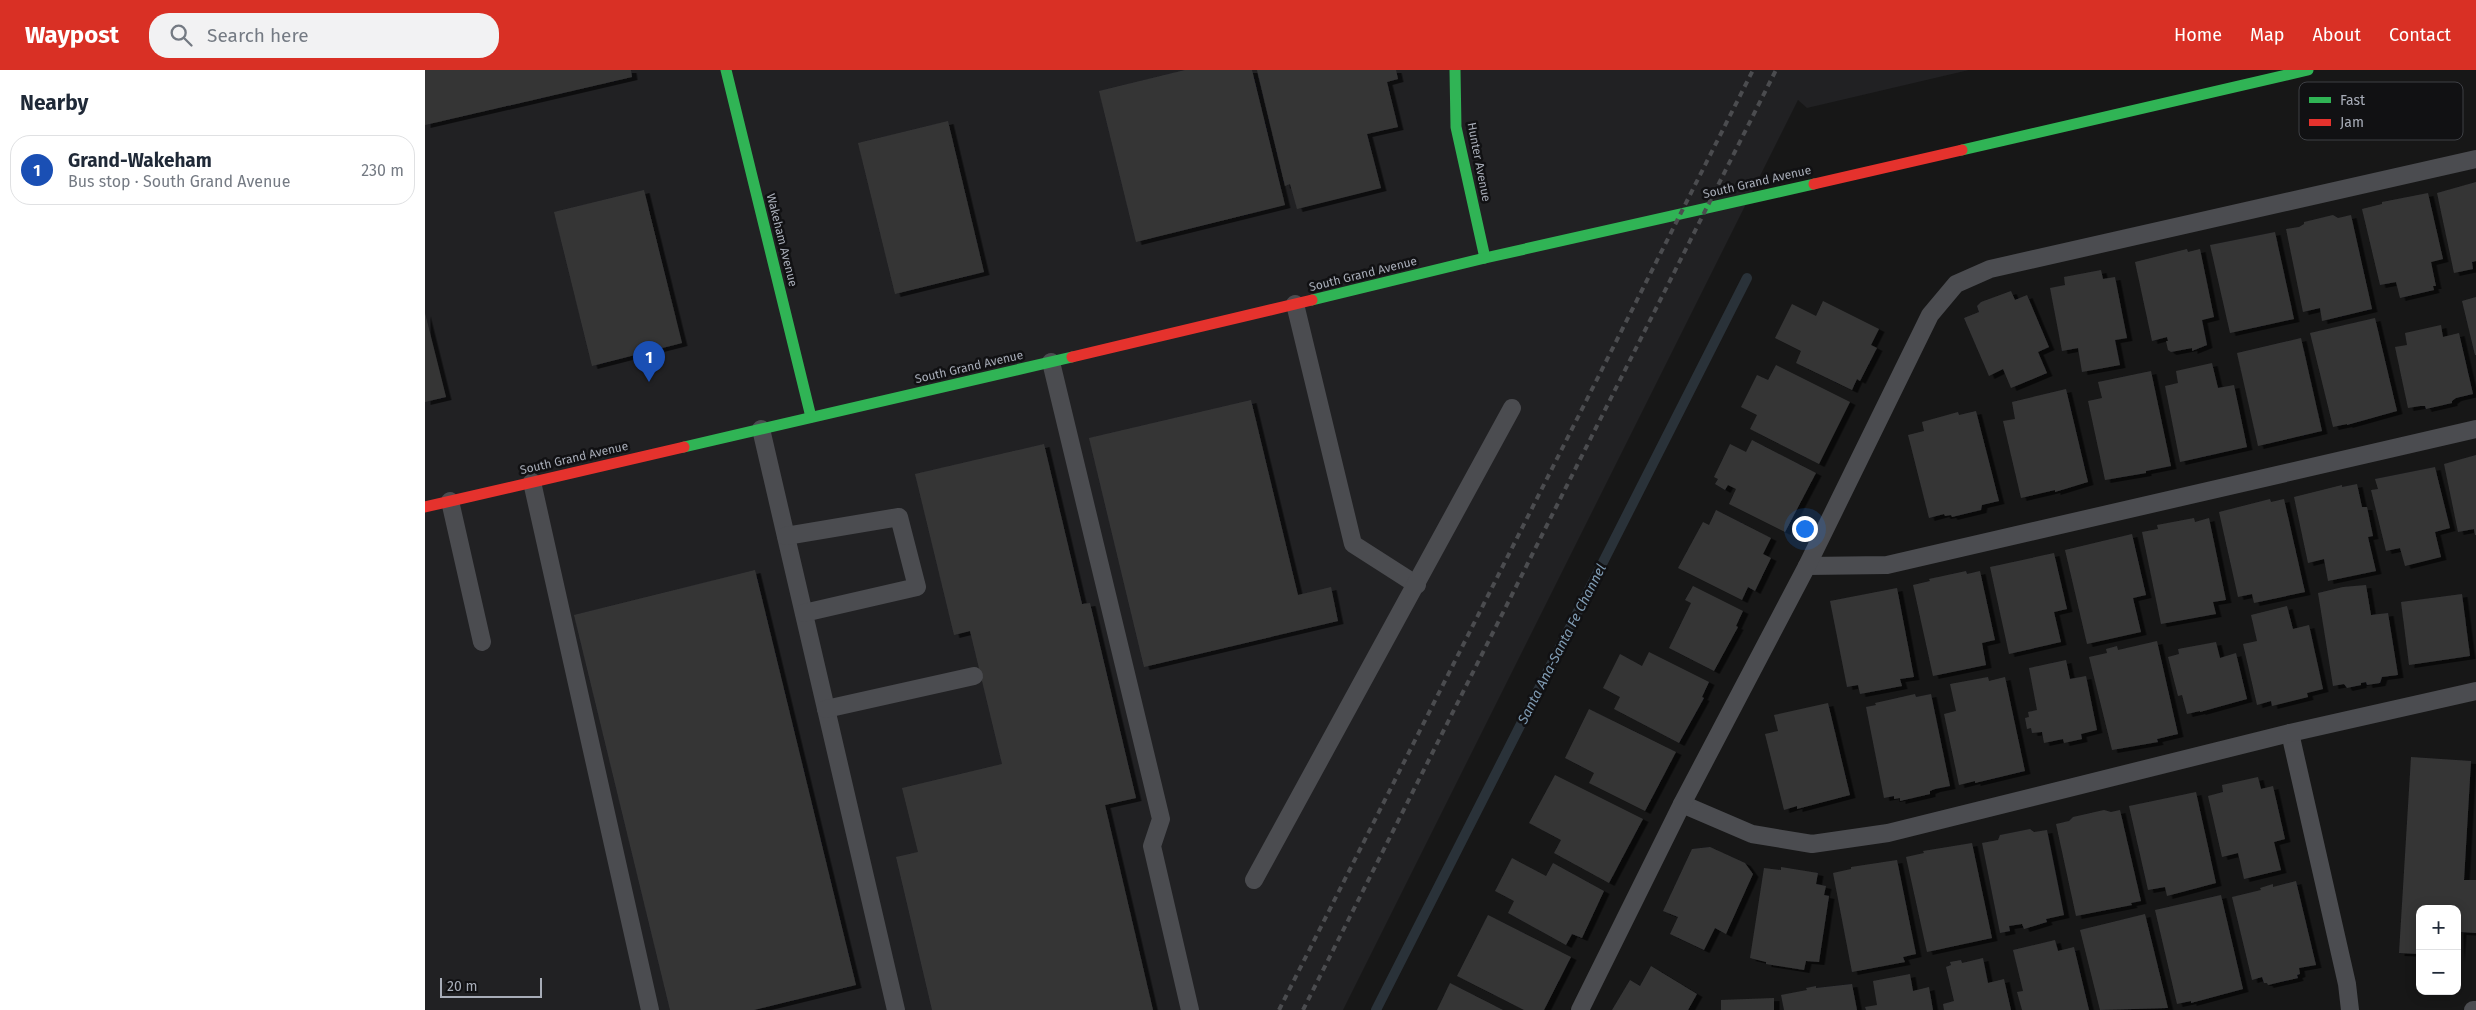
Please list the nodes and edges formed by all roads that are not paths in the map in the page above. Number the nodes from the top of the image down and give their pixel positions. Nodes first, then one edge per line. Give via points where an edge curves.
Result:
1 (726, 70) edge
2 (1455, 70) edge
3 (2303, 71) edge
4 (2476, 159) edge
5 (1485, 258) junction
6 (1295, 304) junction
7 (1051, 362) junction
8 (1512, 408) dead end
9 (811, 417) junction
10 (761, 429) junction
11 (2476, 429) edge
12 (532, 482) junction
13 (450, 501) junction
14 (425, 507) edge
15 (786, 536) junction
16 (1807, 566) junction
17 (1417, 585) junction
18 (804, 613) junction
19 (482, 642) dead end
20 (974, 676) dead end
21 (2476, 691) edge
22 (826, 709) junction
23 (2290, 733) junction
24 (1682, 804) junction
25 (1254, 880) dead end
26 (650, 1010) edge
27 (896, 1010) edge
28 (1190, 1010) edge
29 (1580, 1010) edge
30 (2350, 1010) edge

1 - 9 main road, Wakeham Avenue
2 - 5 main road, Hunter Avenue via 1457,127
3 - 5 main road, South Grand Avenue
4 - 16 lane via 1990,269 1956,284 1930,314
5 - 6 main road, South Grand Avenue
6 - 7 main road, South Grand Avenue
6 - 17 lane via 1353,544
7 - 9 main road, South Grand Avenue
7 - 28 lane via 1161,818 1152,846
8 - 17 lane
9 - 10 main road, South Grand Avenue
10 - 12 main road, South Grand Avenue
10 - 15 lane
11 - 16 lane via 1887,566
12 - 13 main road, South Grand Avenue
12 - 26 lane
13 - 14 main road, South Grand Avenue
13 - 19 lane
15 - 18 lane
15 - 18 lane via 899,517 917,587
16 - 24 lane
17 - 25 lane
18 - 22 lane
20 - 22 lane
21 - 23 lane
22 - 27 lane
23 - 24 lane via 1888,833 1812,844 1752,834
23 - 30 lane via 2347,984
24 - 29 lane

